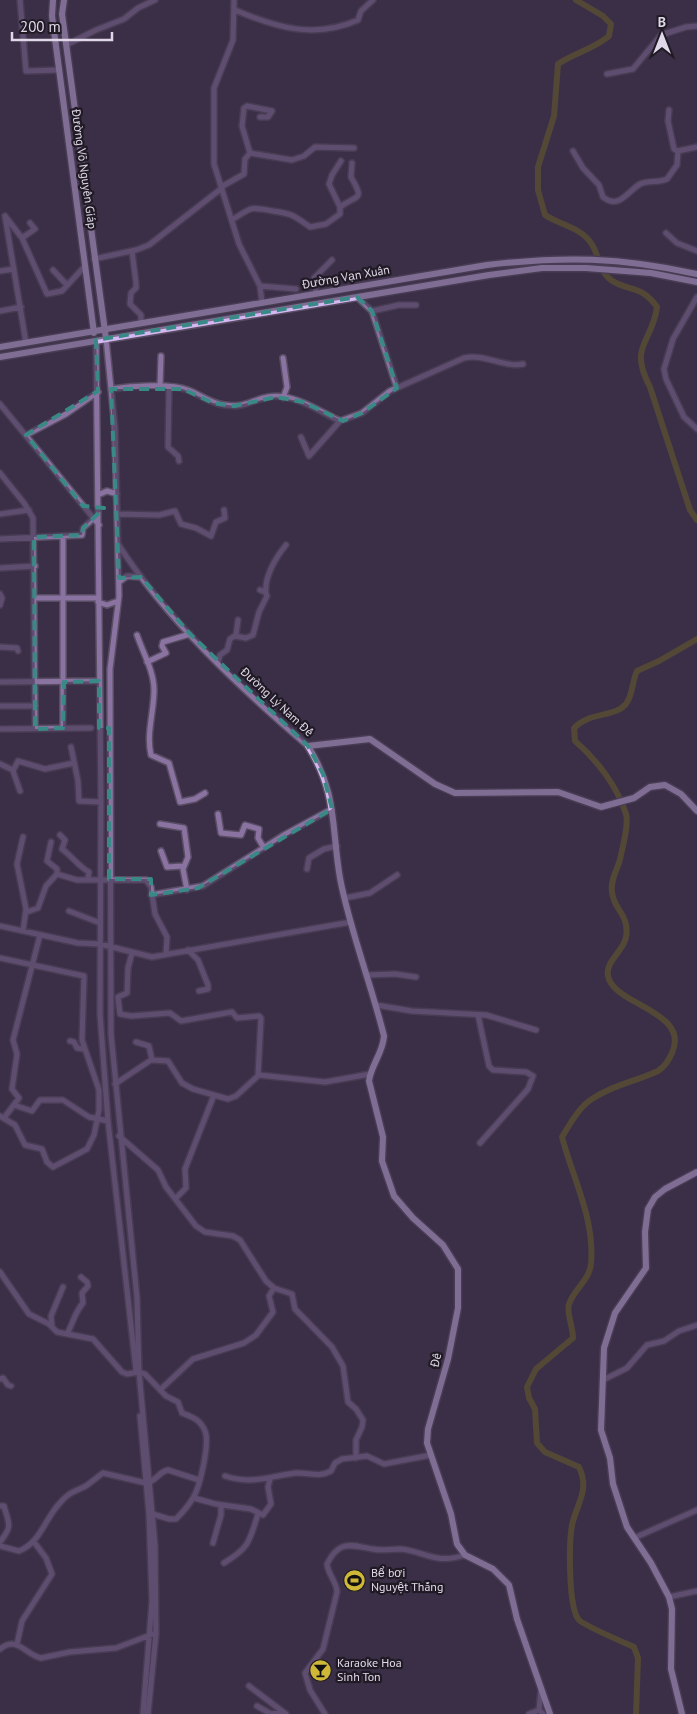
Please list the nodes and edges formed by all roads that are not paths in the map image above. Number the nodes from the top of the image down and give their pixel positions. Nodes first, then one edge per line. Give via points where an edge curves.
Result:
1 (20, 0) edge
2 (53, 0) edge
3 (64, 0) edge
4 (155, 0) edge
5 (234, 0) edge
6 (373, 0) edge
7 (235, 10) junction
8 (697, 26) edge
9 (66, 45) junction
10 (59, 70) junction
11 (608, 74) dead end
12 (669, 110) dead end
13 (260, 117) dead end
14 (697, 147) edge
15 (354, 148) dead end
16 (573, 151) dead end
17 (678, 151) junction
18 (250, 154) junction
19 (341, 161) dead end
20 (352, 163) dead end
21 (222, 188) junction
22 (340, 207) junction
23 (232, 220) junction
24 (30, 223) dead end
25 (666, 233) dead end
26 (22, 238) junction
27 (132, 251) junction
28 (697, 251) edge
29 (84, 254) junction
30 (94, 256) junction
31 (332, 260) dead end
32 (85, 266) junction
33 (14, 269) junction
34 (53, 270) dead end
35 (0, 271) edge
36 (697, 274) edge
37 (697, 282) edge
38 (67, 285) junction
39 (260, 286) junction
40 (355, 287) junction
41 (296, 289) dead end
42 (316, 294) junction
43 (357, 297) junction
44 (697, 297) edge
45 (262, 303) junction
46 (416, 305) dead end
47 (21, 308) junction
48 (0, 311) edge
49 (372, 311) junction
50 (141, 323) junction
51 (104, 329) junction
52 (94, 331) junction
53 (106, 339) junction
54 (96, 340) junction
55 (26, 342) junction
56 (0, 347) edge
57 (161, 356) dead end
58 (0, 357) edge
59 (283, 358) dead end
60 (523, 364) dead end
61 (160, 387) junction
62 (169, 388) junction
63 (397, 388) junction
64 (111, 389) junction
65 (98, 392) junction
66 (283, 398) junction
67 (0, 404) edge
68 (340, 421) junction
69 (697, 429) edge
70 (26, 435) junction
71 (301, 436) dead end
72 (179, 461) dead end
73 (0, 473) edge
74 (98, 494) junction
75 (117, 494) junction
76 (98, 502) junction
77 (83, 506) junction
78 (30, 510) junction
79 (224, 510) dead end
80 (0, 514) edge
81 (117, 514) junction
82 (94, 518) junction
83 (98, 524) junction
84 (34, 537) junction
85 (63, 537) junction
86 (0, 539) edge
87 (118, 544) junction
88 (286, 545) dead end
89 (35, 566) junction
90 (0, 568) edge
91 (141, 577) junction
92 (119, 582) junction
93 (260, 590) dead end
94 (0, 594) edge
95 (266, 594) junction
96 (35, 598) junction
97 (63, 598) junction
98 (98, 600) junction
99 (118, 601) junction
100 (0, 605) edge
101 (238, 620) dead end
102 (190, 634) junction
103 (137, 635) dead end
104 (235, 636) junction
105 (0, 647) edge
106 (18, 651) dead end
107 (148, 662) junction
108 (218, 662) junction
109 (99, 681) junction
110 (0, 682) edge
111 (35, 682) junction
112 (64, 682) junction
113 (0, 706) edge
114 (35, 706) junction
115 (63, 728) junction
116 (91, 728) dead end
117 (100, 728) junction
118 (109, 728) junction
119 (0, 729) edge
120 (35, 729) junction
121 (308, 746) junction
122 (70, 747) dead end
123 (74, 763) junction
124 (0, 764) edge
125 (13, 770) junction
126 (20, 791) dead end
127 (205, 793) dead end
128 (101, 802) junction
129 (332, 808) junction
130 (697, 811) edge
131 (218, 814) dead end
132 (160, 824) dead end
133 (60, 835) dead end
134 (24, 836) dead end
135 (51, 842) dead end
136 (337, 846) junction
137 (264, 848) junction
138 (161, 851) dead end
139 (183, 866) junction
140 (307, 869) dead end
141 (57, 874) junction
142 (397, 875) dead end
143 (88, 878) junction
144 (101, 879) junction
145 (109, 879) junction
146 (187, 890) junction
147 (151, 895) junction
148 (345, 898) junction
149 (69, 911) dead end
150 (27, 912) junction
151 (351, 922) junction
152 (100, 923) junction
153 (0, 926) edge
154 (24, 931) junction
155 (40, 935) junction
156 (100, 944) junction
157 (109, 946) junction
158 (188, 950) junction
159 (132, 953) junction
160 (166, 954) junction
161 (0, 958) edge
162 (32, 965) junction
163 (367, 975) junction
164 (416, 977) dead end
165 (199, 992) dead end
166 (376, 1005) junction
167 (478, 1015) junction
168 (536, 1030) dead end
169 (70, 1041) dead end
170 (136, 1042) dead end
171 (84, 1049) junction
172 (152, 1060) junction
173 (370, 1074) junction
174 (258, 1076) junction
175 (115, 1084) junction
176 (214, 1095) junction
177 (14, 1105) junction
178 (2, 1117) edge
179 (97, 1120) junction
180 (108, 1121) junction
181 (119, 1136) junction
182 (480, 1143) dead end
183 (697, 1172) edge
184 (176, 1198) junction
185 (0, 1272) edge
186 (81, 1277) dead end
187 (63, 1287) dead end
188 (274, 1288) junction
189 (697, 1325) edge
190 (52, 1327) junction
191 (67, 1334) junction
192 (138, 1372) junction
193 (0, 1379) edge
194 (603, 1380) junction
195 (12, 1386) dead end
196 (160, 1390) junction
197 (431, 1455) junction
198 (356, 1458) junction
199 (225, 1476) dead end
200 (270, 1479) junction
201 (199, 1480) junction
202 (148, 1483) junction
203 (194, 1498) junction
204 (221, 1505) junction
205 (0, 1506) edge
206 (697, 1510) edge
207 (153, 1514) junction
208 (258, 1514) junction
209 (634, 1538) junction
210 (34, 1542) junction
211 (213, 1543) dead end
212 (0, 1544) edge
213 (465, 1555) junction
214 (224, 1563) dead end
215 (697, 1591) edge
216 (669, 1597) junction
217 (153, 1634) junction
218 (17, 1644) junction
219 (0, 1649) edge
220 (249, 1686) dead end
221 (541, 1687) junction
222 (257, 1706) dead end
223 (541, 1712) edge
224 (285, 1713) edge
225 (143, 1714) edge
226 (148, 1714) edge
227 (325, 1714) edge
228 (529, 1714) edge
229 (550, 1714) edge
230 (682, 1714) edge

1 - 10 street via 26,71
2 - 10 main road, Đường Võ Nguyên Giáp
3 - 9 main road, Đường Võ Nguyên Giáp via 62,14
4 - 9 street via 124,19
5 - 7 street
6 - 7 street via 361,11 358,20 323,31 265,22
7 - 21 street via 233,42 214,88 214,164
8 - 11 street via 660,35 633,69
9 - 30 main road, Đường Võ Nguyên Giáp
10 - 29 main road, Đường Võ Nguyên Giáp
12 - 17 street via 673,148
13 - 18 street via 268,116 272,111 244,108 242,126
14 - 17 street
15 - 18 street via 315,147 292,160
16 - 17 street via 599,185 603,196 618,201 627,198 640,184 667,179 677,165
18 - 21 street via 245,159 244,174
19 - 22 street via 329,184
20 - 22 street via 351,177 360,194 356,200
21 - 23 street
21 - 27 street via 149,245
22 - 23 street via 338,217 316,227 310,227 288,213 260,208 250,208
23 - 39 street via 240,247
24 - 26 street via 35,229
25 - 28 street via 677,243
26 - 33 street via 5,216
26 - 38 street via 47,294 62,291
27 - 30 street
27 - 50 street via 136,288 130,293 130,304 141,315
29 - 30 main road
29 - 32 main road, Đường Võ Nguyên Giáp
30 - 51 main road, Đường Võ Nguyên Giáp
31 - 42 street via 314,278
32 - 38 street
32 - 52 main road, Đường Võ Nguyên Giáp
33 - 35 street
33 - 47 street
34 - 38 street
36 - 40 main road, Đường Vạn Xuân via 615,259 542,258
37 - 43 main road, Đường Vạn Xuân via 616,269 542,268
39 - 41 street
39 - 45 street
40 - 42 main road, Đường Vạn Xuân
40 - 43 main road
42 - 45 main road, Đường Vạn Xuân
43 - 49 street
43 - 53 main road, Đường Vạn Xuân
44 - 69 street via 673,339 664,369 684,417
45 - 50 main road, Đường Vạn Xuân
46 - 49 street via 398,304
47 - 48 street
47 - 55 street
49 - 63 street
50 - 51 main road, Đường Vạn Xuân
51 - 52 main road, Đường Vạn Xuân
51 - 53 main road, Đường Võ Nguyên Giáp
52 - 54 main road, Đường Võ Nguyên Giáp
52 - 55 main road, Đường Vạn Xuân
53 - 54 main road, Đường Vạn Xuân
53 - 64 street
54 - 58 main road, Đường Vạn Xuân
54 - 65 street
55 - 56 main road, Đường Vạn Xuân
57 - 61 street
59 - 66 street via 287,387
60 - 63 street via 468,357
61 - 62 street
61 - 64 street
62 - 66 street via 187,390 213,403 234,406 245,406 268,397
62 - 72 street via 168,447
63 - 68 street via 362,414
64 - 75 street via 116,428
65 - 70 street
65 - 74 street
66 - 68 street via 303,402
67 - 70 street
68 - 71 street via 308,456
70 - 77 street
73 - 78 street
74 - 75 street via 107,491
74 - 76 street
75 - 81 street
76 - 77 street
76 - 83 street
77 - 82 street
78 - 80 street
78 - 84 street
79 - 81 street via 225,518 216,522 211,536 182,524 175,511 159,515
81 - 87 street
82 - 83 street
82 - 85 street via 82,535
83 - 98 street
84 - 85 street
84 - 86 street
84 - 89 street
85 - 97 street
87 - 91 street, Đường Lý Nam Đế
87 - 92 street
88 - 95 street via 267,580
89 - 90 street
89 - 96 street
91 - 92 street via 127,576
91 - 102 street, Đường Lý Nam Đế
92 - 99 street
93 - 95 street
94 - 100 street
95 - 104 street via 253,635 246,638
96 - 97 street
96 - 111 street
97 - 98 street
97 - 112 street
98 - 99 street via 107,605
98 - 109 street
99 - 118 street via 110,669
101 - 104 street
102 - 107 street via 163,642 166,653
102 - 108 street, Đường Lý Nam Đế
103 - 107 street
104 - 108 street via 230,638 227,650 220,655
105 - 106 street via 17,648
107 - 127 street via 154,688 148,740 151,756 169,763 180,802 196,799
108 - 121 street, Đường Lý Nam Đế
109 - 112 street
109 - 117 street
110 - 111 street
111 - 112 street
111 - 114 street
112 - 115 street
113 - 114 street
114 - 120 street
115 - 116 street
115 - 120 street
117 - 118 street
117 - 128 street
118 - 145 street
119 - 120 street
121 - 129 main road via 323,774
121 - 130 main road, Đường Lý Nam Đế via 370,739 436,784 455,793 558,792 597,807 612,806 632,799 650,787 665,786 681,794
122 - 123 street
123 - 125 street via 45,769 18,761
123 - 128 street via 79,801
124 - 125 street
125 - 126 street
128 - 144 street
129 - 136 main road
129 - 137 street
131 - 137 street via 221,833 241,835 248,825 258,829 258,838
132 - 139 street via 184,828 188,857
133 - 143 street via 65,840 62,849 73,857 79,867 89,872
134 - 150 street via 17,864
135 - 141 street via 47,861 57,869
136 - 140 street via 309,858
136 - 148 main road
137 - 146 street via 206,885
138 - 139 street via 167,867
139 - 146 street
141 - 143 street via 76,880
141 - 150 street via 46,886 38,908
142 - 148 street via 370,893
143 - 144 street
144 - 145 street
144 - 152 street
145 - 147 street via 146,880 151,887
145 - 157 street
146 - 147 street
147 - 160 street via 155,914 167,937
148 - 151 main road
149 - 152 street
150 - 154 street
151 - 158 street
151 - 163 main road
152 - 156 street
153 - 154 street
154 - 155 street
155 - 156 street
155 - 162 street
156 - 157 street
156 - 180 street via 100,1014
157 - 159 street
157 - 175 street via 110,1034
158 - 160 street
158 - 165 street via 198,960 208,985 208,989
159 - 160 street via 152,957
159 - 174 street via 127,993 118,997 120,1015 170,1013 181,1021 232,1012 237,1018 259,1016 262,1018 262,1033
161 - 162 street
162 - 171 street via 84,976
162 - 177 street via 13,1040 17,1054 12,1089 19,1097
163 - 164 street
163 - 166 main road
166 - 167 street
166 - 173 main road via 384,1044
167 - 168 street
167 - 182 street via 489,1066 493,1070 526,1072 533,1076 528,1089
169 - 171 street via 78,1049
170 - 172 street via 149,1046
171 - 179 street via 99,1090
172 - 175 street
172 - 176 street via 168,1061 182,1083
173 - 174 street via 325,1082
173 - 197 main road, Đê via 370,1088 383,1137 382,1162 394,1196 443,1245 458,1269 458,1308 427,1436
174 - 176 street via 236,1096
175 - 181 street
176 - 184 street via 186,1169 186,1188
177 - 178 street
177 - 179 street via 32,1111 40,1100 63,1100
178 - 179 street via 17,1126 22,1143 42,1149 47,1162 53,1167 87,1149
179 - 180 street
180 - 192 street
181 - 184 street via 154,1166
181 - 192 street via 137,1298
183 - 194 main road via 665,1189 648,1209 646,1268 615,1313 604,1348
184 - 188 street via 200,1229 240,1240
185 - 190 street via 27,1312
186 - 191 street via 88,1286 82,1293 83,1303 76,1310
187 - 190 street via 51,1315
188 - 196 street via 270,1296 273,1312 256,1335 244,1343 192,1359
188 - 198 street via 292,1294 296,1309 332,1347 343,1366 348,1402 363,1420 356,1440
189 - 194 street via 664,1341 647,1345 627,1368
190 - 191 street
191 - 192 street via 93,1339 122,1372
192 - 196 street via 148,1376
192 - 202 street
193 - 195 street
194 - 209 main road via 602,1430 626,1528
196 - 201 street via 178,1402 182,1413 194,1417 204,1429 205,1456
197 - 198 street via 384,1464 367,1456
197 - 213 main road, Đê via 451,1514 455,1539
198 - 200 street via 338,1460 328,1473 297,1473
199 - 200 street
200 - 208 street via 270,1507 263,1515
201 - 202 street via 168,1470
201 - 203 street
202 - 207 street
202 - 210 street via 103,1473 85,1487 72,1491 45,1521
202 - 217 street
203 - 204 street
203 - 207 street via 176,1519
204 - 208 street via 251,1509
204 - 211 street
205 - 212 street via 4,1506 10,1525
206 - 209 street
207 - 217 street
208 - 214 street via 247,1546
209 - 216 main road
210 - 212 street via 19,1551
210 - 218 street via 52,1574 22,1621
213 - 221 main road via 492,1569 509,1585 517,1619
213 - 227 street via 438,1559 400,1550 352,1546 342,1547 334,1553 327,1564 328,1575 337,1592 320,1655 306,1673 310,1690
215 - 216 street
216 - 230 main road via 673,1620 671,1670
217 - 218 street via 116,1648 42,1658
217 - 225 street
217 - 226 street
218 - 219 street via 8,1644
220 - 224 street
221 - 223 street
221 - 229 main road
222 - 224 street via 271,1714
223 - 228 street

